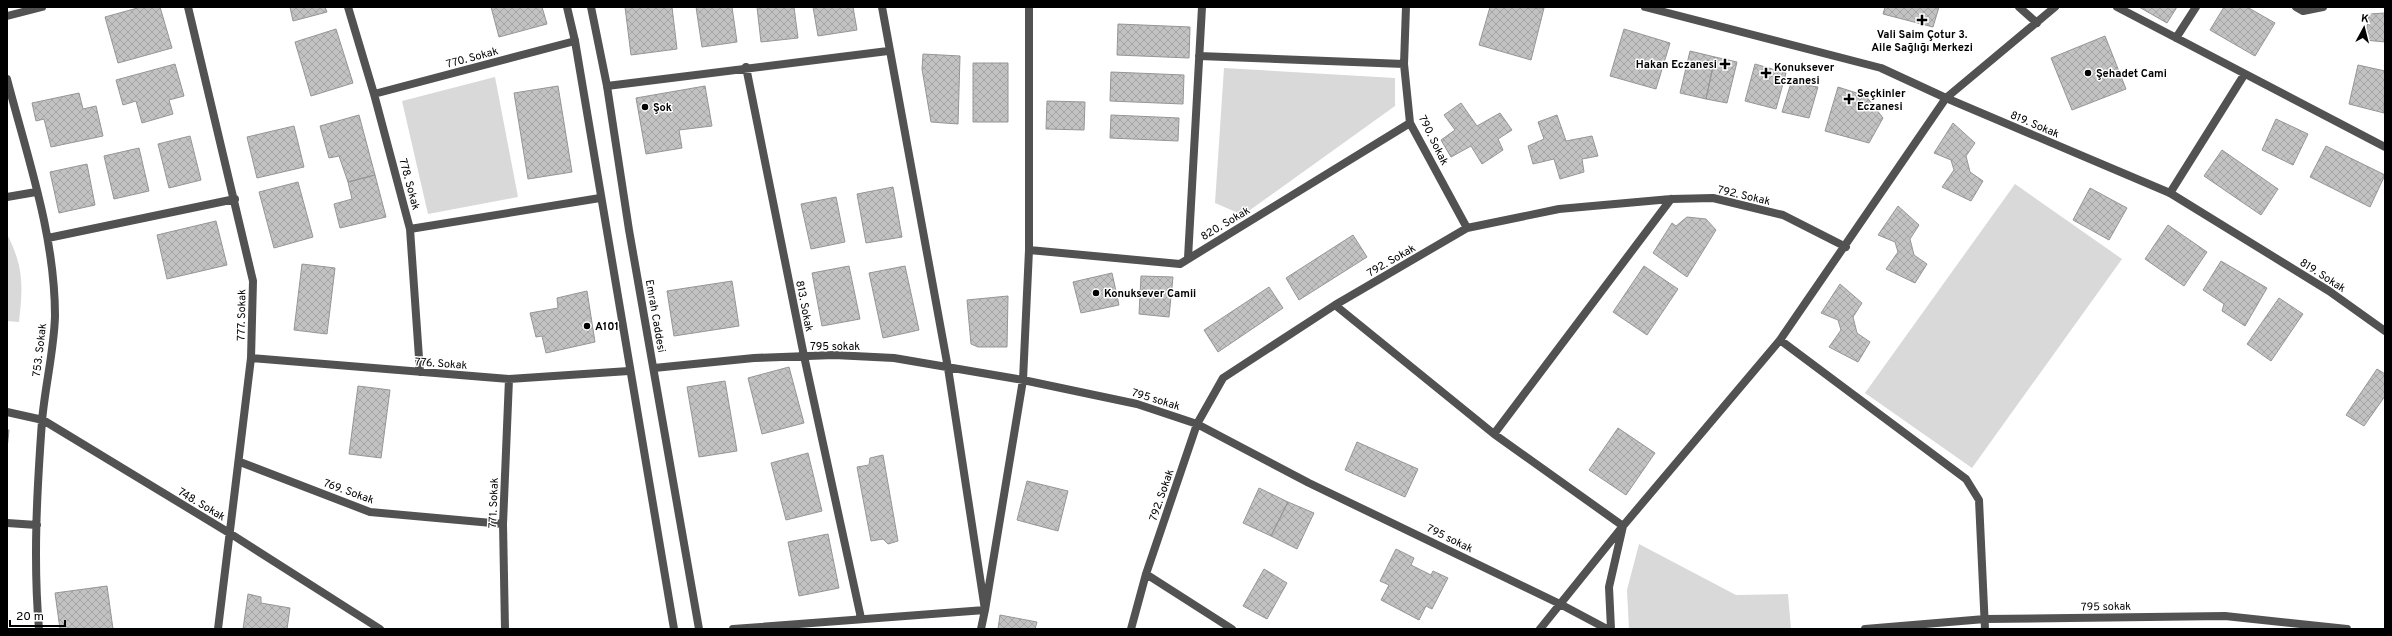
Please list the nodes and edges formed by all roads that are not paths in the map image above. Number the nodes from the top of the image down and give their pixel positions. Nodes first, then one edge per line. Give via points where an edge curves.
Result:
1 (42, 7) edge
2 (188, 7) edge
3 (348, 7) edge
4 (567, 7) edge
5 (591, 7) edge
6 (882, 7) edge
7 (1029, 7) edge
8 (1202, 7) edge
9 (1406, 7) edge
10 (2019, 7) edge
11 (2055, 7) edge
12 (2117, 7) edge
13 (2196, 7) edge
14 (2296, 7) edge
15 (2323, 7) edge
16 (1650, 8) edge
17 (7, 16) edge
18 (2037, 23) junction
19 (2176, 38) junction
20 (575, 41) junction
21 (888, 51) junction
22 (1199, 56) junction
23 (1404, 64) junction
24 (746, 67) junction
25 (2244, 75) junction
26 (7, 79) edge
27 (607, 86) junction
28 (374, 94) junction
29 (1946, 98) junction
30 (1410, 123) junction
31 (2385, 146) edge
32 (36, 192) junction
33 (2170, 193) junction
34 (7, 197) edge
35 (600, 198) junction
36 (1671, 198) junction
37 (235, 199) junction
38 (1467, 228) junction
39 (410, 229) junction
40 (48, 238) junction
41 (1846, 247) junction
42 (1030, 250) junction
43 (1188, 258) junction
44 (1335, 305) junction
45 (2385, 331) edge
46 (1780, 340) junction
47 (804, 356) junction
48 (251, 358) junction
49 (654, 368) junction
50 (948, 368) junction
51 (629, 371) junction
52 (420, 372) junction
53 (509, 379) junction
54 (1023, 380) junction
55 (7, 412) edge
56 (42, 420) junction
57 (1197, 424) junction
58 (1494, 434) junction
59 (240, 462) junction
60 (7, 523) edge
61 (503, 524) junction
62 (37, 525) junction
63 (1623, 526) junction
64 (231, 534) junction
65 (1146, 574) junction
66 (1560, 604) junction
67 (985, 610) junction
68 (861, 618) junction
69 (1985, 619) junction
70 (39, 629) edge
71 (218, 629) edge
72 (380, 629) edge
73 (505, 629) edge
74 (674, 629) edge
75 (699, 629) edge
76 (733, 629) edge
77 (980, 629) edge
78 (1131, 629) edge
79 (1232, 629) edge
80 (1540, 629) edge
81 (1607, 629) edge
82 (1611, 629) edge
83 (1865, 629) edge
84 (1985, 629) edge
85 (2346, 629) edge

1 - 17 street
2 - 37 street, 777. Sokak
3 - 28 street, 778. Sokak
4 - 20 street
5 - 27 street, Emrah Caddesi
6 - 21 street
7 - 42 street
8 - 22 street
9 - 23 street, 790. Sokak
10 - 18 street
11 - 18 street
12 - 19 street
13 - 19 street
14 - 15 street via 2303,11
16 - 29 street, 819. Sokak via 1881,68
18 - 29 street
19 - 25 street
20 - 28 street, 770. Sokak
20 - 35 street
21 - 24 street
21 - 50 street
22 - 23 street
22 - 43 street
23 - 30 street, 790. Sokak
24 - 27 street
24 - 47 street, 813. Sokak
25 - 31 street
25 - 33 street
26 - 32 street, 753. Sokak
27 - 49 street, Emrah Caddesi
28 - 39 street, 778. Sokak
29 - 33 street, 819. Sokak
29 - 41 street
30 - 38 street, 790. Sokak
30 - 43 street, 820. Sokak
32 - 34 street
32 - 40 street, 753. Sokak
33 - 45 street, 819. Sokak via 2329,291
35 - 39 street
35 - 51 street
36 - 38 street, 792. Sokak via 1559,210
36 - 41 street, 792. Sokak via 1714,198 1783,215
36 - 58 street
37 - 40 street
37 - 48 street, 777. Sokak via 253,281
38 - 44 street, 792. Sokak
39 - 52 street, 778. Sokak
40 - 56 street, 753. Sokak via 54,316
41 - 46 street
42 - 43 street, 820. Sokak via 1180,264
42 - 54 street
44 - 57 street, 792. Sokak via 1223,378
44 - 58 street
46 - 63 street
46 - 69 street via 1966,479 1979,500
47 - 49 street, 795 sokak
47 - 50 street, 795 sokak via 894,358
47 - 68 street, 813. Sokak
48 - 52 street, 776. Sokak
48 - 59 street, 777. Sokak
49 - 75 street, Emrah Caddesi
50 - 54 street, 795 sokak
50 - 67 street
51 - 53 street, 776. Sokak
51 - 74 street
52 - 53 street, 776. Sokak
53 - 61 street, 771. Sokak
54 - 57 street, 795 sokak via 1137,404
54 - 67 street
55 - 56 street, 748. Sokak
56 - 62 street, 753. Sokak
56 - 64 street, 748. Sokak
57 - 65 street, 792. Sokak
57 - 66 street, 795 sokak via 1308,483
58 - 63 street
59 - 61 street, 769. Sokak via 370,512
59 - 64 street, 777. Sokak
60 - 62 street
61 - 73 street, 771. Sokak
62 - 70 street, 753. Sokak via 36,592
63 - 66 street
63 - 82 street via 1609,587
64 - 71 street, 777. Sokak
64 - 72 street, 748. Sokak
65 - 78 street, 792. Sokak
65 - 79 street
66 - 80 street
66 - 81 street, 795 sokak
67 - 68 street
67 - 77 street
68 - 76 street
69 - 83 street, 795 sokak
69 - 84 street
69 - 85 street, 795 sokak via 2226,616

